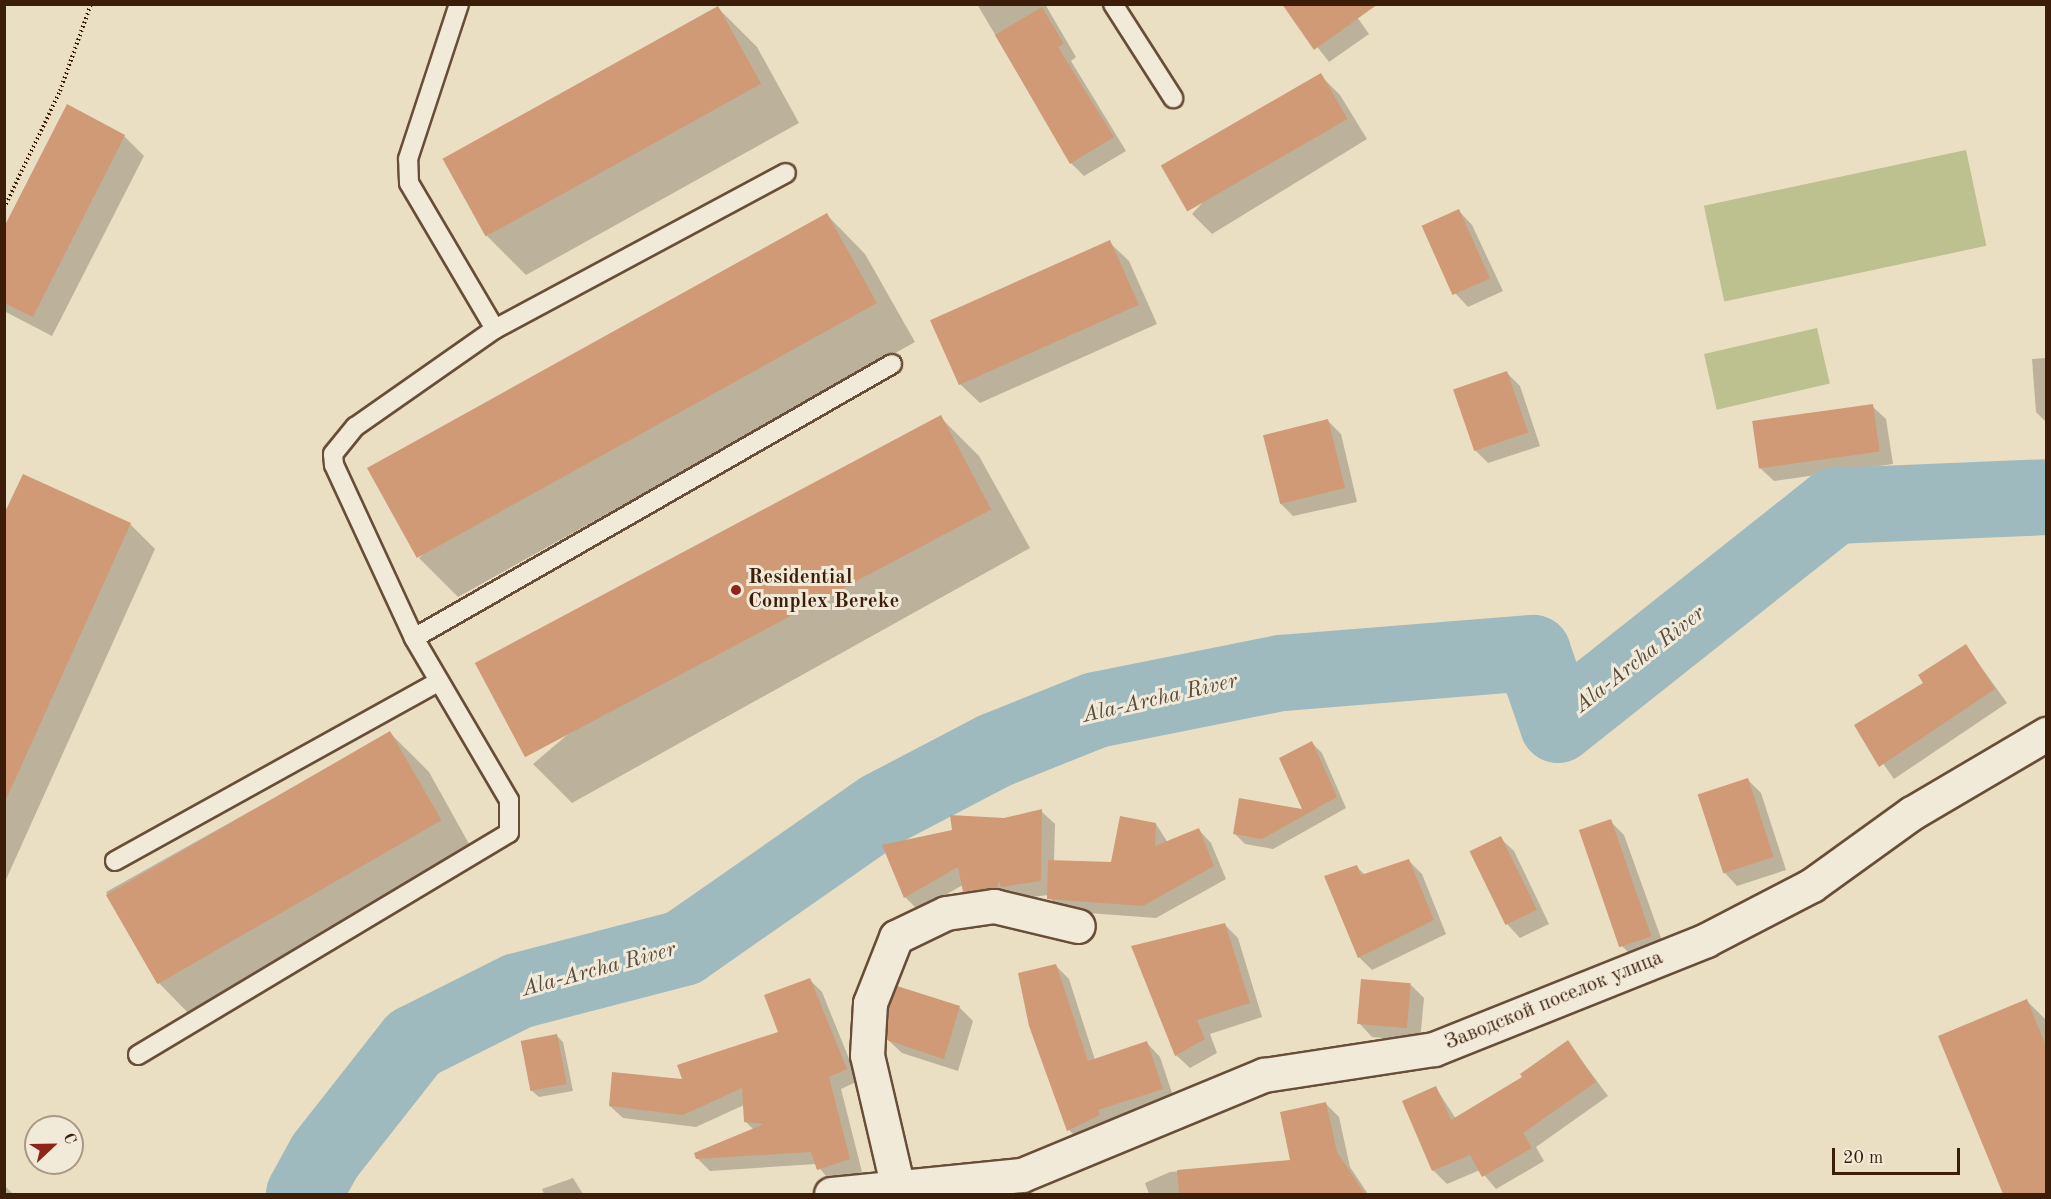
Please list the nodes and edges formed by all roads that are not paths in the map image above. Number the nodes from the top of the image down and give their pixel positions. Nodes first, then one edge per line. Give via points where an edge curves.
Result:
1 (459, 4) edge
2 (1113, 4) edge
3 (1173, 98) dead end
4 (786, 173) dead end
5 (495, 329) junction
6 (892, 364) dead end
7 (414, 638) junction
8 (438, 682) junction
9 (2046, 734) edge
10 (115, 861) dead end
11 (1078, 926) dead end
12 (138, 1054) dead end
13 (897, 1184) junction
14 (1017, 1185) edge
15 (831, 1194) edge

1 - 5 lane via 408,159 409,183
2 - 3 lane
4 - 5 lane
5 - 7 lane via 356,427 333,454 337,475
6 - 7 lane
7 - 8 lane
8 - 10 lane
8 - 12 lane via 509,800 509,833
9 - 14 street, Заводской поселок улица via 1912,813 1812,885 1706,940 1434,1049 1264,1075
11 - 13 street via 994,906 946,913 896,936 870,1003 867,1055
13 - 14 street, Заводской поселок улица
13 - 15 street, Заводской поселок улица

